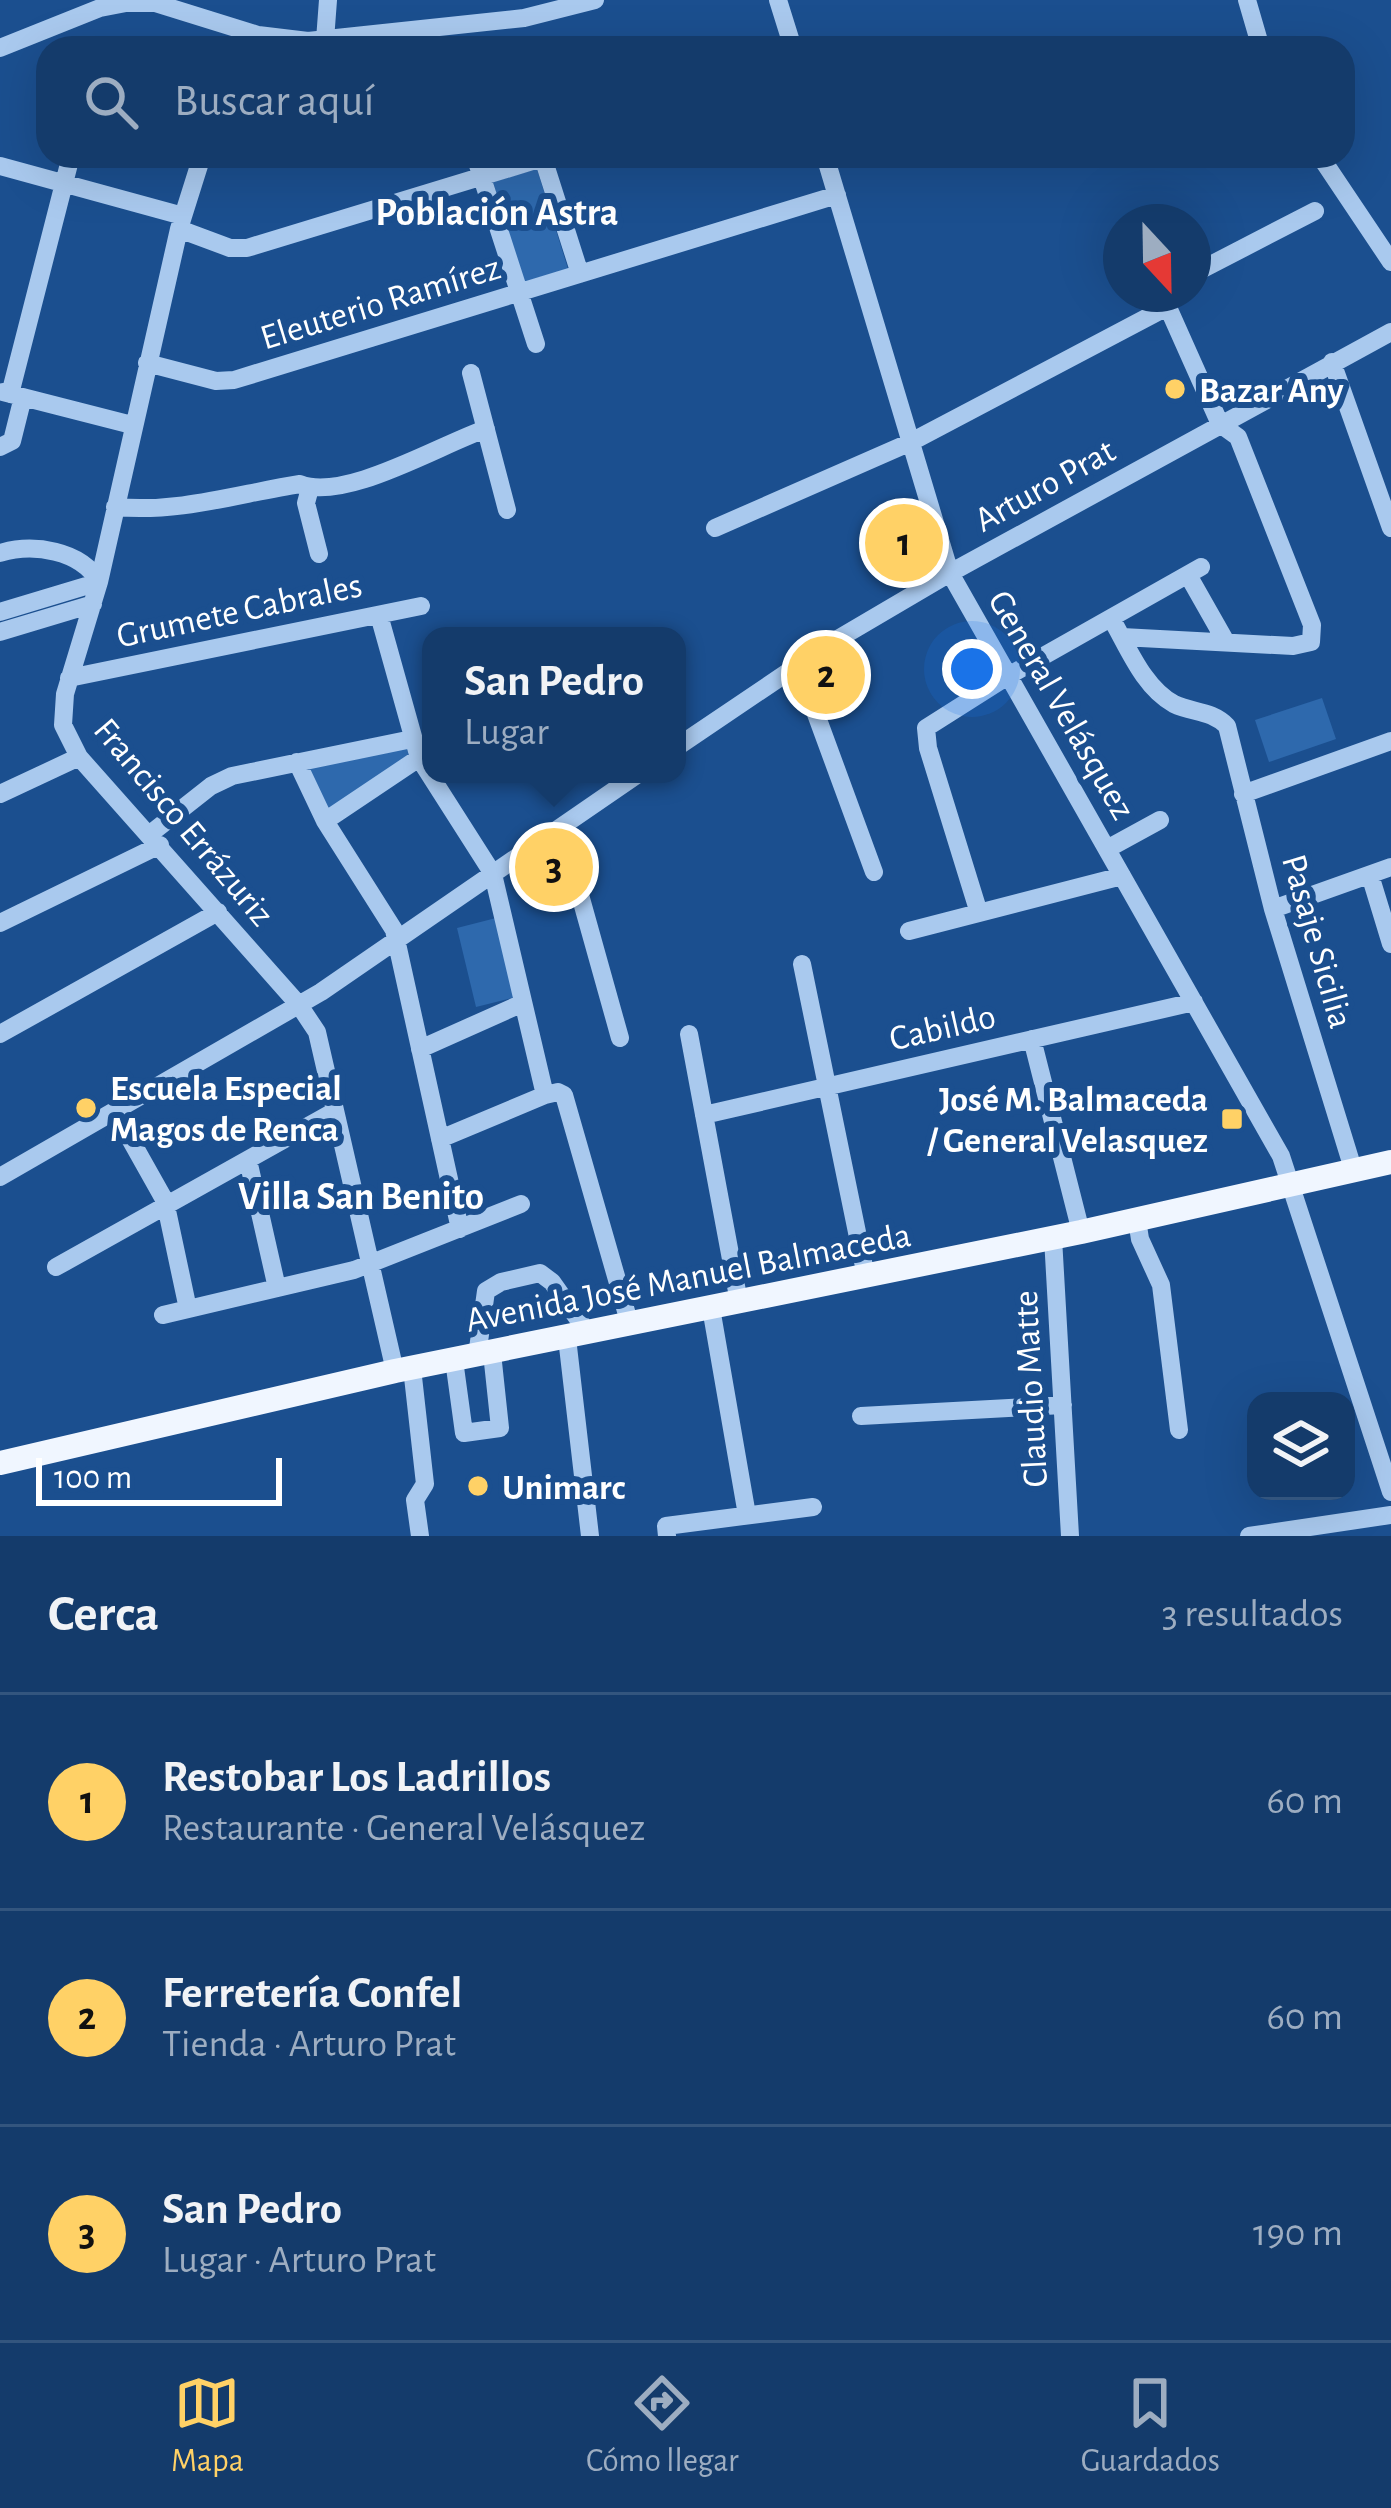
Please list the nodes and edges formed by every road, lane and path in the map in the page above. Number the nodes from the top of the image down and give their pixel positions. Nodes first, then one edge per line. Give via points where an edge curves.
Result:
1 (328, 0) edge
2 (595, 0) edge
3 (778, 0) edge
4 (1247, 0) edge
5 (138, 1) edge
6 (546, 7) edge
7 (233, 36) edge
8 (325, 36) edge
9 (427, 36) edge
10 (789, 36) edge
11 (1258, 36) edge
12 (0, 48) edge
13 (0, 166) edge
14 (68, 168) edge
15 (198, 168) edge
16 (479, 168) edge
17 (511, 168) edge
18 (549, 168) edge
19 (829, 168) edge
20 (1328, 168) edge
21 (482, 177) junction
22 (64, 183) junction
23 (837, 195) junction
24 (1315, 211) dead end
25 (181, 223) junction
26 (1391, 262) edge
27 (1211, 265) edge
28 (580, 274) junction
29 (519, 292) junction
30 (1144, 312) edge
31 (1170, 312) edge
32 (1387, 341) edge
33 (536, 344) dead end
34 (1332, 362) junction
35 (147, 364) junction
36 (471, 374) dead end
37 (11, 394) edge
38 (1220, 424) junction
39 (132, 425) junction
40 (486, 429) junction
41 (911, 442) junction
42 (0, 447) edge
43 (1382, 476) edge
44 (310, 488) junction
45 (115, 507) junction
46 (507, 510) dead end
47 (715, 528) dead end
48 (1391, 529) edge
49 (0, 553) edge
50 (319, 554) dead end
51 (950, 574) junction
52 (99, 582) junction
53 (93, 604) junction
54 (421, 606) dead end
55 (0, 612) edge
56 (379, 615) junction
57 (1112, 618) junction
58 (0, 632) edge
59 (1122, 637) junction
60 (1226, 642) junction
61 (798, 665) junction
62 (1008, 676) junction
63 (69, 678) junction
64 (686, 741) edge
65 (1391, 741) edge
66 (416, 749) junction
67 (79, 757) junction
68 (422, 759) edge
69 (297, 762) junction
70 (437, 783) edge
71 (625, 783) edge
72 (0, 794) edge
73 (1243, 794) junction
74 (1160, 820) dead end
75 (325, 821) junction
76 (561, 827) junction
77 (155, 840) junction
78 (1107, 849) junction
79 (1391, 867) edge
80 (874, 872) dead end
81 (493, 874) junction
82 (1370, 875) junction
83 (1122, 876) junction
84 (1273, 908) junction
85 (218, 912) junction
86 (979, 913) junction
87 (0, 923) edge
88 (909, 931) dead end
89 (397, 940) junction
90 (1391, 944) edge
91 (802, 964) dead end
92 (1194, 1002) junction
93 (524, 1004) junction
94 (299, 1005) junction
95 (0, 1034) edge
96 (689, 1034) dead end
97 (620, 1038) dead end
98 (1032, 1040) junction
99 (420, 1049) junction
100 (827, 1087) junction
101 (545, 1095) junction
102 (335, 1111) junction
103 (115, 1112) junction
104 (704, 1115) junction
105 (440, 1138) junction
106 (248, 1160) junction
107 (1391, 1162) edge
108 (1354, 1172) junction
109 (0, 1177) edge
110 (1292, 1186) junction
111 (521, 1204) dead end
112 (166, 1206) junction
113 (1137, 1220) junction
114 (460, 1229) junction
115 (1081, 1232) junction
116 (1053, 1238) junction
117 (370, 1264) junction
118 (56, 1267) dead end
119 (866, 1276) junction
120 (278, 1288) junction
121 (739, 1302) junction
122 (711, 1308) junction
123 (188, 1309) junction
124 (163, 1315) dead end
125 (629, 1325) junction
126 (578, 1336) junction
127 (474, 1356) junction
128 (404, 1370) junction
129 (1063, 1405) junction
130 (861, 1415) dead end
131 (1180, 1430) dead end
132 (0, 1463) edge
133 (1390, 1486) edge
134 (814, 1507) dead end
135 (747, 1515) junction
136 (1391, 1515) edge
137 (420, 1536) edge
138 (590, 1536) edge
139 (667, 1536) edge
140 (1070, 1536) edge
141 (1249, 1536) edge

1 - 8 street
2 - 6 street
3 - 10 street
4 - 11 street
5 - 7 street via 170,6
5 - 12 street
6 - 9 street
13 - 22 street
14 - 22 street
15 - 25 street, Francisco Errázuriz
16 - 21 street
17 - 21 street
18 - 28 street
19 - 23 street, General Velásquez
20 - 26 street
21 - 25 street via 247,248 230,248
21 - 29 street
22 - 25 street
22 - 37 street
23 - 28 street, Eleuterio Ramírez
23 - 41 street, General Velásquez
24 - 27 street
25 - 35 street, Francisco Errázuriz
28 - 29 street, Eleuterio Ramírez
29 - 33 street
29 - 35 street, Eleuterio Ramírez via 234,380
30 - 41 street
31 - 38 street
32 - 34 street, Arturo Prat
34 - 38 street, Arturo Prat
34 - 43 street
35 - 39 street, Francisco Errázuriz
36 - 40 street
37 - 39 street
37 - 42 street via 12,441
38 - 51 street, Arturo Prat
38 - 60 street via 1238,437 1312,625 1311,642 1293,646
39 - 45 street, Francisco Errázuriz
40 - 44 street via 410,464
40 - 46 street
41 - 47 street
41 - 51 street, General Velásquez
43 - 48 street
44 - 45 street via 170,508
44 - 50 street
45 - 52 street, Francisco Errázuriz
49 - 52 street via 51,551 78,559
51 - 61 street, Arturo Prat
51 - 62 street, General Velásquez
52 - 53 street, Francisco Errázuriz
52 - 55 street
53 - 58 street
53 - 63 street, Francisco Errázuriz
54 - 56 street, Grumete Cabrales
56 - 63 street, Grumete Cabrales
56 - 66 street
57 - 59 street
57 - 60 street via 1195,571
57 - 62 street
59 - 60 street
59 - 73 street, Pasaje Sicilia via 1146,680 1174,704 1227,726
61 - 64 street, Arturo Prat
61 - 80 street
62 - 78 street, General Velásquez
62 - 86 street via 926,728
63 - 67 street, Francisco Errázuriz via 63,725
65 - 73 street
66 - 68 street
66 - 69 street
66 - 75 street
67 - 72 street
67 - 77 street, Francisco Errázuriz
69 - 75 street
69 - 77 street via 225,778
70 - 81 street
71 - 76 street
73 - 84 street, Pasaje Sicilia
74 - 78 street
75 - 89 street
76 - 81 street
76 - 97 street
77 - 85 street, Francisco Errázuriz
77 - 87 street
78 - 83 street, General Velásquez
79 - 82 street
81 - 89 street
81 - 93 street
82 - 84 street
82 - 90 street
83 - 86 street
83 - 92 street, General Velásquez
84 - 108 street, Pasaje Sicilia
85 - 94 street, Francisco Errázuriz
85 - 95 street
86 - 88 street
89 - 94 street
89 - 99 street
91 - 100 street
92 - 98 street, Cabildo
92 - 110 street, General Velásquez
93 - 99 street
93 - 101 street
94 - 102 street, Francisco Errázuriz via 317,1032
94 - 103 street
96 - 104 street
98 - 100 street, Cabildo
98 - 115 street
99 - 105 street
100 - 104 street, Cabildo
100 - 119 street
101 - 105 street
101 - 125 street via 566,1100
102 - 106 street
102 - 117 street, Francisco Errázuriz
103 - 109 street
103 - 112 street
104 - 121 street
105 - 114 street
106 - 112 street
106 - 120 street
107 - 108 main road, Avenida José Manuel Balmaceda
108 - 110 main road, Avenida José Manuel Balmaceda
110 - 113 main road, Avenida José Manuel Balmaceda
110 - 133 street, General Velásquez
111 - 114 street
112 - 118 street
112 - 123 street
113 - 115 main road, Avenida José Manuel Balmaceda
113 - 131 street via 1161,1285
114 - 117 street
115 - 116 main road, Avenida José Manuel Balmaceda
116 - 119 main road, Avenida José Manuel Balmaceda
116 - 129 street, Claudio Matte
117 - 120 street
117 - 128 street, Francisco Errázuriz
119 - 121 main road, Avenida José Manuel Balmaceda
120 - 123 street
121 - 122 main road, Avenida José Manuel Balmaceda
122 - 125 main road, Avenida José Manuel Balmaceda
122 - 135 street
123 - 124 street
125 - 126 main road, Avenida José Manuel Balmaceda
126 - 127 main road, Avenida José Manuel Balmaceda
126 - 127 street via 540,1273 486,1291
126 - 138 street
127 - 128 main road, Avenida José Manuel Balmaceda
128 - 132 main road, Avenida José Manuel Balmaceda
128 - 137 street, Francisco Errázuriz via 425,1484 415,1500
129 - 130 street
129 - 140 street, Claudio Matte
134 - 135 street
135 - 139 street via 666,1526
136 - 141 street

